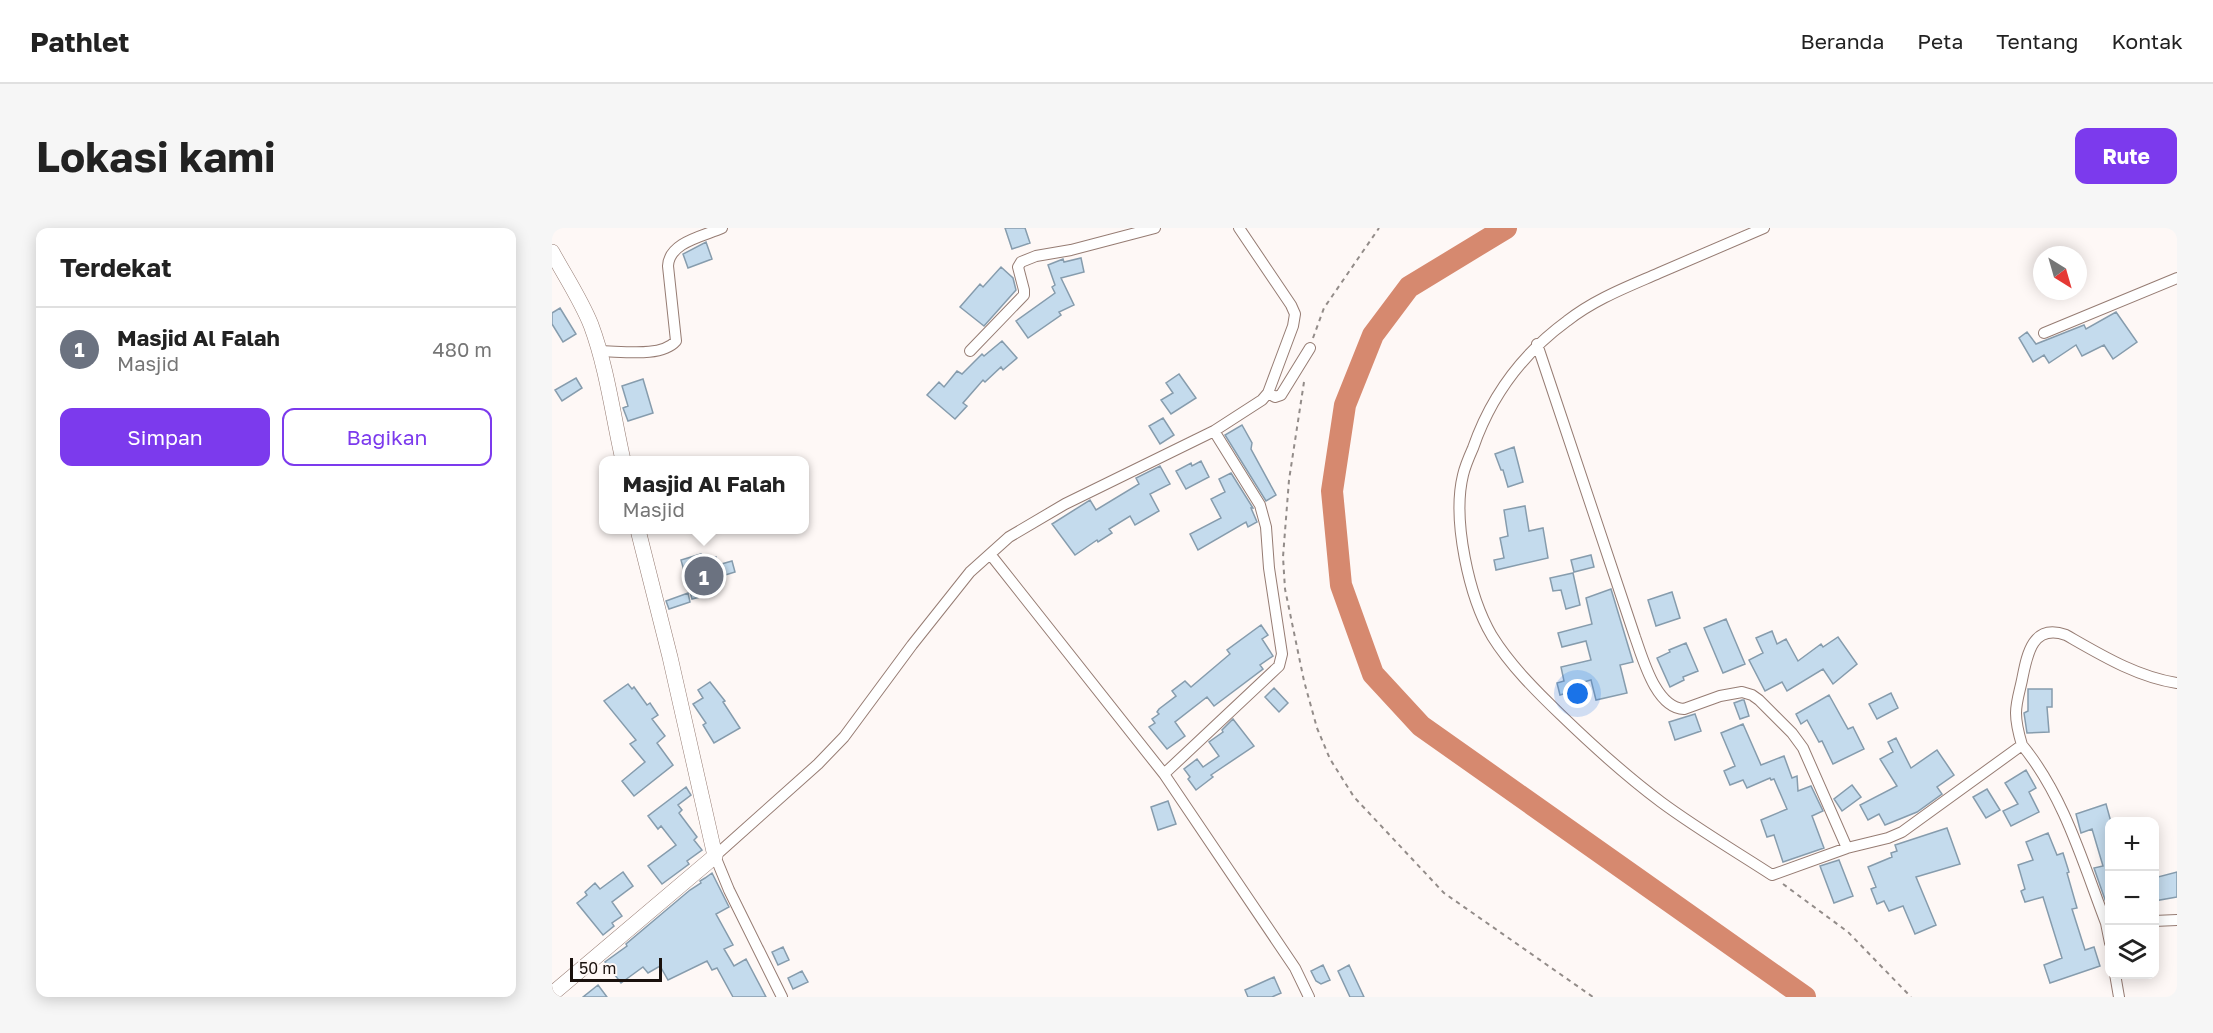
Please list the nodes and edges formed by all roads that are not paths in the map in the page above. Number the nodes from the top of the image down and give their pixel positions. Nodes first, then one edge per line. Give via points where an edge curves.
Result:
1 (722, 228) edge
2 (1155, 228) edge
3 (1239, 228) edge
4 (1764, 228) edge
5 (552, 252) edge
6 (2177, 278) edge
7 (2044, 333) dead end
8 (1537, 344) junction
9 (1310, 348) road end
10 (599, 351) junction
11 (970, 351) dead end
12 (1268, 393) junction
13 (1214, 431) junction
14 (622, 456) edge
15 (639, 534) edge
16 (990, 554) junction
17 (2177, 682) edge
18 (2022, 745) junction
19 (1164, 774) junction
20 (1847, 848) junction
21 (715, 856) junction
22 (2105, 916) edge
23 (2177, 920) edge
24 (2159, 921) edge
25 (2116, 979) edge
26 (552, 994) edge
27 (782, 997) edge
28 (1309, 997) edge
29 (2119, 997) edge

1 - 10 street via 682,244 671,254 668,266 676,341 671,346 657,351
2 - 11 street via 1021,262 1018,267 1024,295
3 - 12 street via 1295,314
4 - 8 street via 1605,297
5 - 10 street via 586,314
6 - 7 street
8 - 20 street via 1635,637 1661,696 1672,707 1684,709 1742,692 1759,700 1803,748
8 - 20 street via 1497,396 1463,476 1459,511 1469,576 1492,635 1524,677 1600,753 1662,803 1772,875
9 - 12 street via 1281,395
10 - 14 street
12 - 13 street
13 - 16 street via 1065,504 1010,537
13 - 19 street via 1264,515 1282,654 1278,666
15 - 21 street
16 - 19 street
16 - 21 street via 970,572 844,737
17 - 18 street via 2150,677 2058,632 2043,634 2027,652 2016,707
18 - 20 street via 1902,832
18 - 22 street via 2047,781 2067,821
19 - 28 street via 1295,968
21 - 26 street
21 - 27 street
23 - 24 street
25 - 29 street

